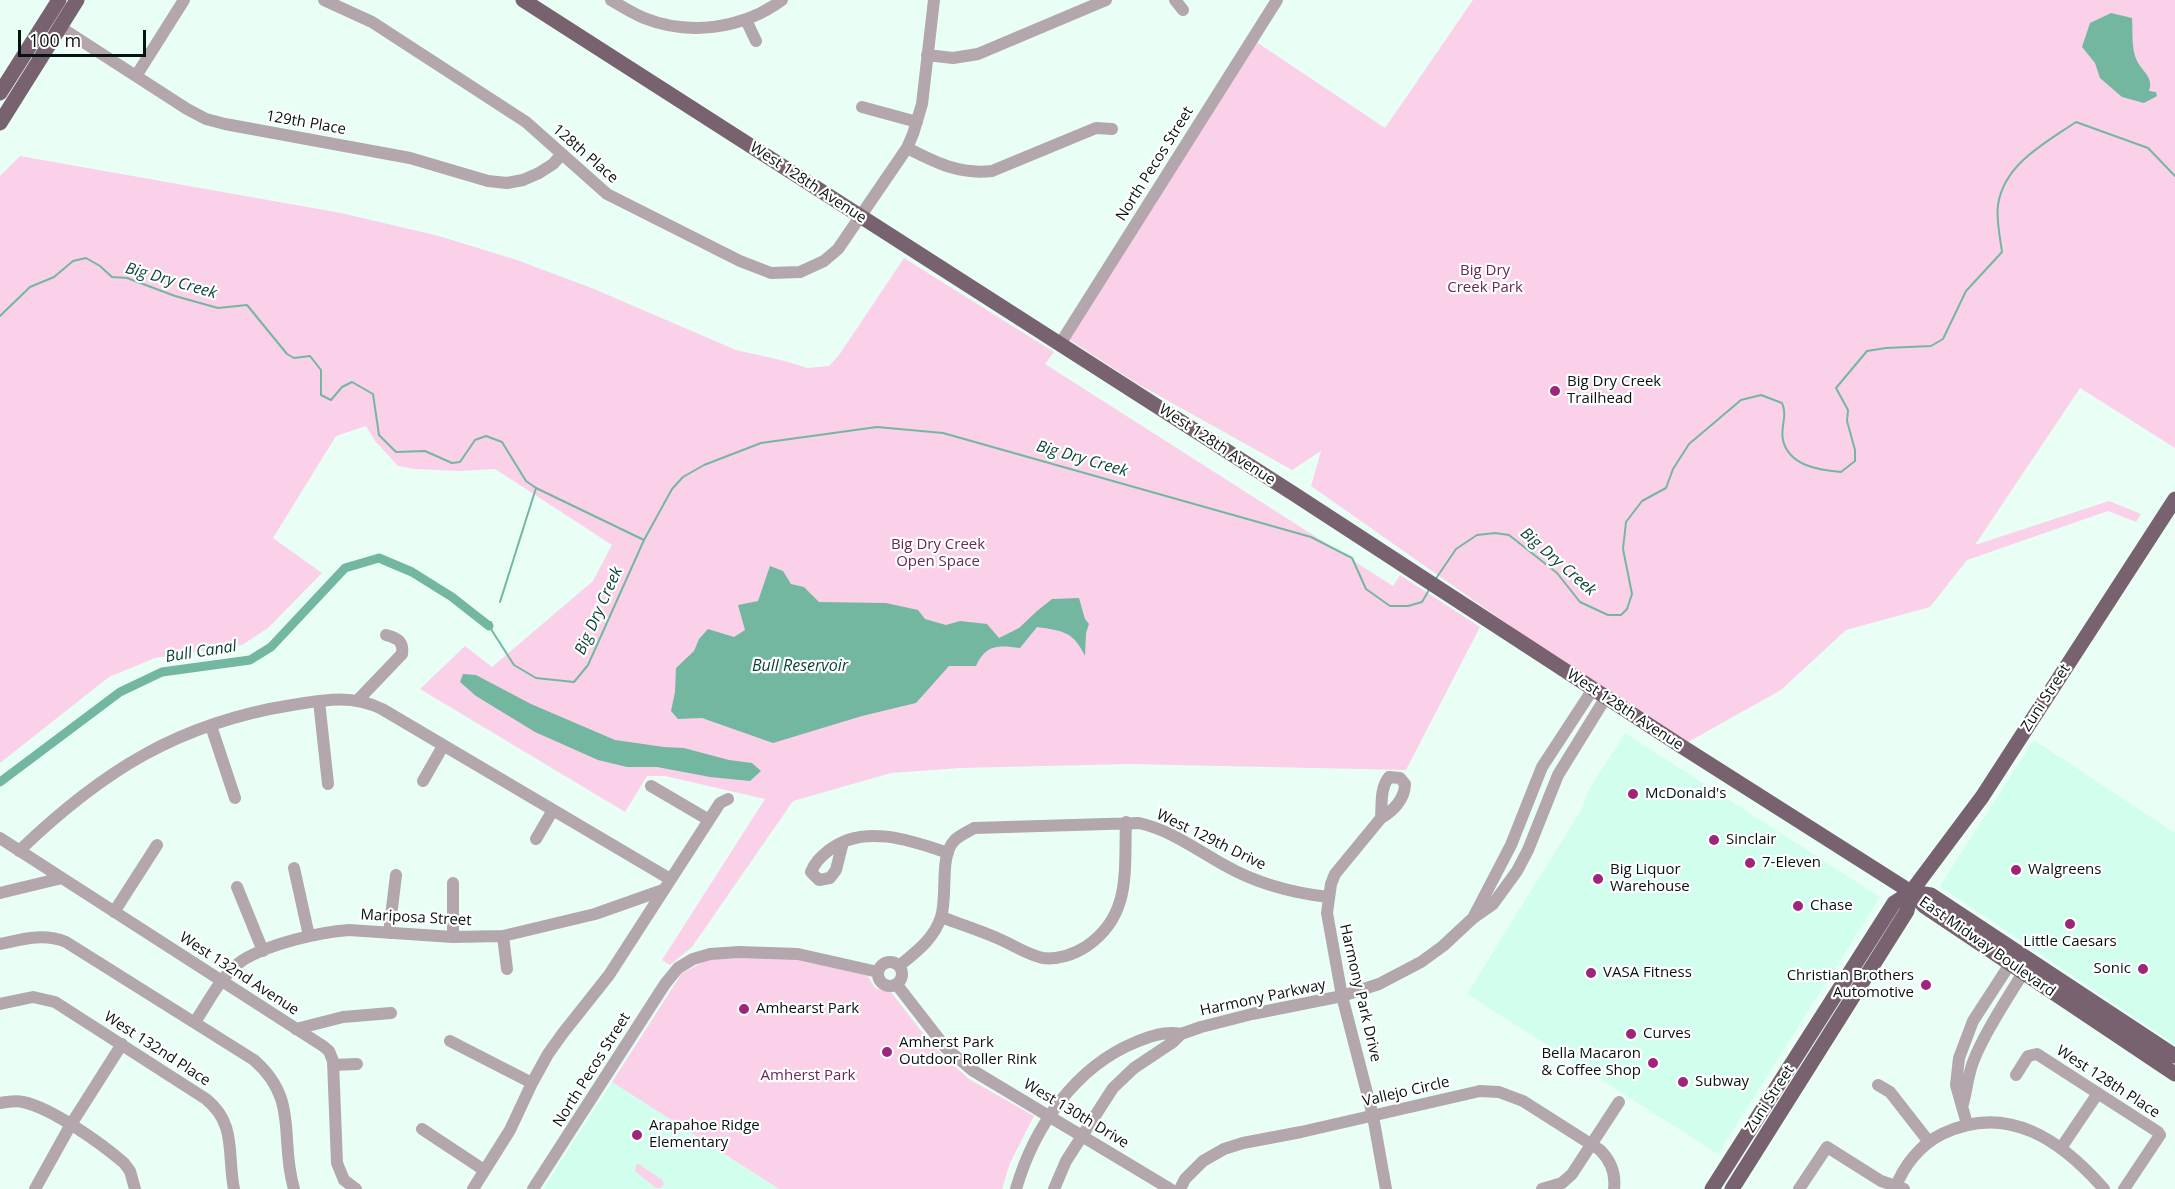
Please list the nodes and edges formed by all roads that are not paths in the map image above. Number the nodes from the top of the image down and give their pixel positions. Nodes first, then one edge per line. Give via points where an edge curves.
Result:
1 (59, 0) edge
2 (77, 0) edge
3 (184, 0) edge
4 (324, 0) edge
5 (523, 0) edge
6 (611, 0) edge
7 (782, 0) edge
8 (934, 0) edge
9 (1106, 0) edge
10 (1277, 0) edge
11 (746, 20) junction
12 (60, 27) junction
13 (756, 41) dead end
14 (927, 55) junction
15 (136, 76) junction
16 (0, 93) edge
17 (862, 107) dead end
18 (917, 122) junction
19 (0, 123) edge
20 (1112, 129) dead end
21 (907, 148) junction
22 (562, 154) junction
23 (861, 217) junction
24 (1060, 344) junction
25 (2175, 499) edge
26 (386, 634) dead end
27 (1593, 688) junction
28 (1606, 697) junction
29 (319, 700) junction
30 (358, 700) junction
31 (212, 726) junction
32 (443, 746) junction
33 (1540, 773) junction
34 (423, 781) dead end
35 (1554, 782) junction
36 (328, 784) dead end
37 (651, 786) dead end
38 (235, 798) dead end
39 (728, 799) dead end
40 (553, 810) junction
41 (1381, 818) dead end
42 (709, 820) junction
43 (1126, 822) junction
44 (0, 838) edge
45 (536, 839) dead end
46 (843, 842) dead end
47 (158, 845) dead end
48 (19, 851) junction
49 (948, 853) junction
50 (294, 868) dead end
51 (396, 875) dead end
52 (62, 878) junction
53 (453, 883) dead end
54 (667, 884) junction
55 (237, 887) dead end
56 (1911, 892) junction
57 (0, 893) edge
58 (1328, 897) junction
59 (114, 912) junction
60 (941, 917) junction
61 (1473, 918) junction
62 (389, 933) junction
63 (309, 936) junction
64 (503, 936) junction
65 (453, 937) junction
66 (0, 944) edge
67 (263, 951) junction
68 (2010, 964) junction
69 (899, 966) junction
70 (507, 969) dead end
71 (878, 972) junction
72 (2024, 973) junction
73 (222, 981) junction
74 (897, 985) junction
75 (1342, 996) junction
76 (0, 1004) edge
77 (391, 1014) dead end
78 (195, 1022) junction
79 (296, 1029) junction
80 (1181, 1034) junction
81 (450, 1041) dead end
82 (122, 1044) junction
83 (2175, 1056) edge
84 (357, 1064) dead end
85 (333, 1065) junction
86 (2175, 1074) edge
87 (2016, 1075) dead end
88 (532, 1083) junction
89 (1878, 1085) dead end
90 (2098, 1093) junction
91 (1619, 1102) dead end
92 (0, 1103) edge
93 (1963, 1104) junction
94 (1049, 1116) junction
95 (1373, 1116) junction
96 (1967, 1124) junction
97 (70, 1126) junction
98 (422, 1129) dead end
99 (1082, 1135) junction
100 (1929, 1142) junction
101 (1592, 1145) junction
102 (2061, 1148) junction
103 (484, 1170) junction
104 (1899, 1188) edge
105 (35, 1189) edge
106 (135, 1189) edge
107 (234, 1189) edge
108 (294, 1189) edge
109 (356, 1189) edge
110 (472, 1189) edge
111 (533, 1189) edge
112 (1016, 1189) edge
113 (1054, 1189) edge
114 (1170, 1189) edge
115 (1180, 1189) edge
116 (1386, 1189) edge
117 (1542, 1189) edge
118 (1614, 1189) edge
119 (1712, 1189) edge
120 (1732, 1189) edge
121 (1799, 1189) edge
122 (2104, 1189) edge
123 (2124, 1189) edge

1 - 16 main road
2 - 12 main road
3 - 15 street
4 - 22 street, 128th Place via 372,22 453,74 526,122
5 - 23 main road, West 128th Avenue
6 - 11 street via 643,18 671,26 714,27
7 - 11 street
8 - 14 street, 128th Place
9 - 14 street via 978,54 953,58
10 - 24 street, North Pecos Street
11 - 13 street
12 - 15 street, 129th Place
12 - 19 main road
14 - 18 street, 128th Place
15 - 22 street, 129th Place via 206,119 410,158 488,181 523,180 540,173
17 - 18 street
18 - 21 street, 128th Place
20 - 21 street via 1096,128 985,172 957,171
21 - 23 street, 128th Place
22 - 23 street, 128th Place via 607,194 628,206 771,273 800,272 824,261
23 - 24 main road, West 128th Avenue
24 - 27 main road, West 128th Avenue
25 - 56 main road, Zuni Street via 1982,797
26 - 30 street via 399,640 402,654
27 - 28 main road, West 128th Avenue
27 - 33 street, Harmony Parkway
28 - 35 street, Harmony Parkway
28 - 56 main road, West 128th Avenue
29 - 30 street
29 - 31 street via 263,710
29 - 36 street
30 - 32 street via 381,709
31 - 38 street
31 - 48 street via 174,739 101,781 46,824
32 - 34 street
32 - 40 street
33 - 35 street
33 - 61 street, Harmony Parkway via 1511,844
35 - 61 street, Harmony Parkway via 1517,871 1493,904
37 - 42 street
39 - 42 street via 720,803
40 - 45 street
40 - 54 street
41 - 58 street, Harmony Park Drive via 1335,874
42 - 54 street
43 - 49 street, West 129th Drive via 974,828 954,840
43 - 58 street, West 129th Drive via 1165,831 1259,881
43 - 60 street via 1119,908 1110,926 1081,950 1065,957 1044,958
44 - 48 street, West 132nd Avenue
46 - 49 street via 869,835 910,840
47 - 59 street
48 - 52 street, West 132nd Avenue
49 - 60 street
50 - 63 street
51 - 62 street
52 - 57 street
52 - 59 street, West 132nd Avenue
53 - 65 street
54 - 64 street, Mariposa Street via 586,917
54 - 88 street via 609,975 562,1033
55 - 67 street
56 - 68 main road, East Midway Boulevard via 1924,906
56 - 83 main road, East Midway Boulevard via 1931,895
56 - 119 main road, Zuni Street via 1894,903
56 - 120 main road, Zuni Street via 1907,911
58 - 75 street, Harmony Park Drive via 1327,913
59 - 73 street, West 132nd Avenue
60 - 69 street via 932,936
61 - 75 street, Harmony Parkway via 1421,962 1378,984
62 - 63 street, Mariposa Street via 349,930
62 - 65 street, Mariposa Street
63 - 67 street, Mariposa Street
64 - 65 street, Mariposa Street
64 - 70 street
66 - 78 street via 36,937 66,942
67 - 73 street, Mariposa Street via 243,960
68 - 72 main road, East Midway Boulevard
68 - 93 street via 1965,1040 1956,1085
69 - 71 street via 885,963
69 - 74 street via 902,976
71 - 74 street via 881,983
71 - 111 street, North Pecos Street via 782,952 710,954 687,961 665,984
72 - 86 main road, East Midway Boulevard
72 - 93 street via 1977,1053
73 - 78 street, Mariposa Street
73 - 79 street, West 132nd Avenue
74 - 94 street, West 130th Drive via 946,1048 972,1070
75 - 80 street, Harmony Parkway via 1252,1014
75 - 95 street, Harmony Park Drive
76 - 82 street, West 132nd Place via 23,998 48,999
77 - 79 street via 343,1017
78 - 108 street via 254,1060 272,1080 285,1108
79 - 85 street, West 132nd Avenue via 329,1051
80 - 94 street, Harmony Parkway via 1168,1032 1148,1037 1106,1058 1084,1075
80 - 99 street, Harmony Parkway via 1118,1083
81 - 88 street
82 - 97 street
82 - 107 street, West 132nd Place via 218,1109 229,1133
84 - 85 street
85 - 109 street via 337,1163 344,1180
87 - 90 street, West 128th Place via 2028,1056 2037,1054
88 - 103 street via 510,1130
89 - 100 street via 1890,1092
90 - 102 street
90 - 123 street, West 128th Place via 2159,1134
91 - 101 street
92 - 97 street via 25,1102
93 - 96 street
94 - 99 street, West 130th Drive
94 - 112 street, Harmony Parkway
95 - 101 street, Vallejo Circle via 1474,1092 1498,1092 1523,1101
95 - 115 street, Vallejo Circle via 1232,1146 1203,1161
95 - 116 street, Harmony Park Drive
96 - 100 street
96 - 102 street via 1997,1122 2021,1127
97 - 105 street
97 - 106 street via 124,1163
98 - 103 street
99 - 113 street, Harmony Parkway
99 - 114 street, West 130th Drive
100 - 104 street via 1905,1169
101 - 117 street via 1565,1181
101 - 118 street, Vallejo Circle via 1608,1158
102 - 122 street
103 - 110 street
104 - 121 street via 1827,1148

